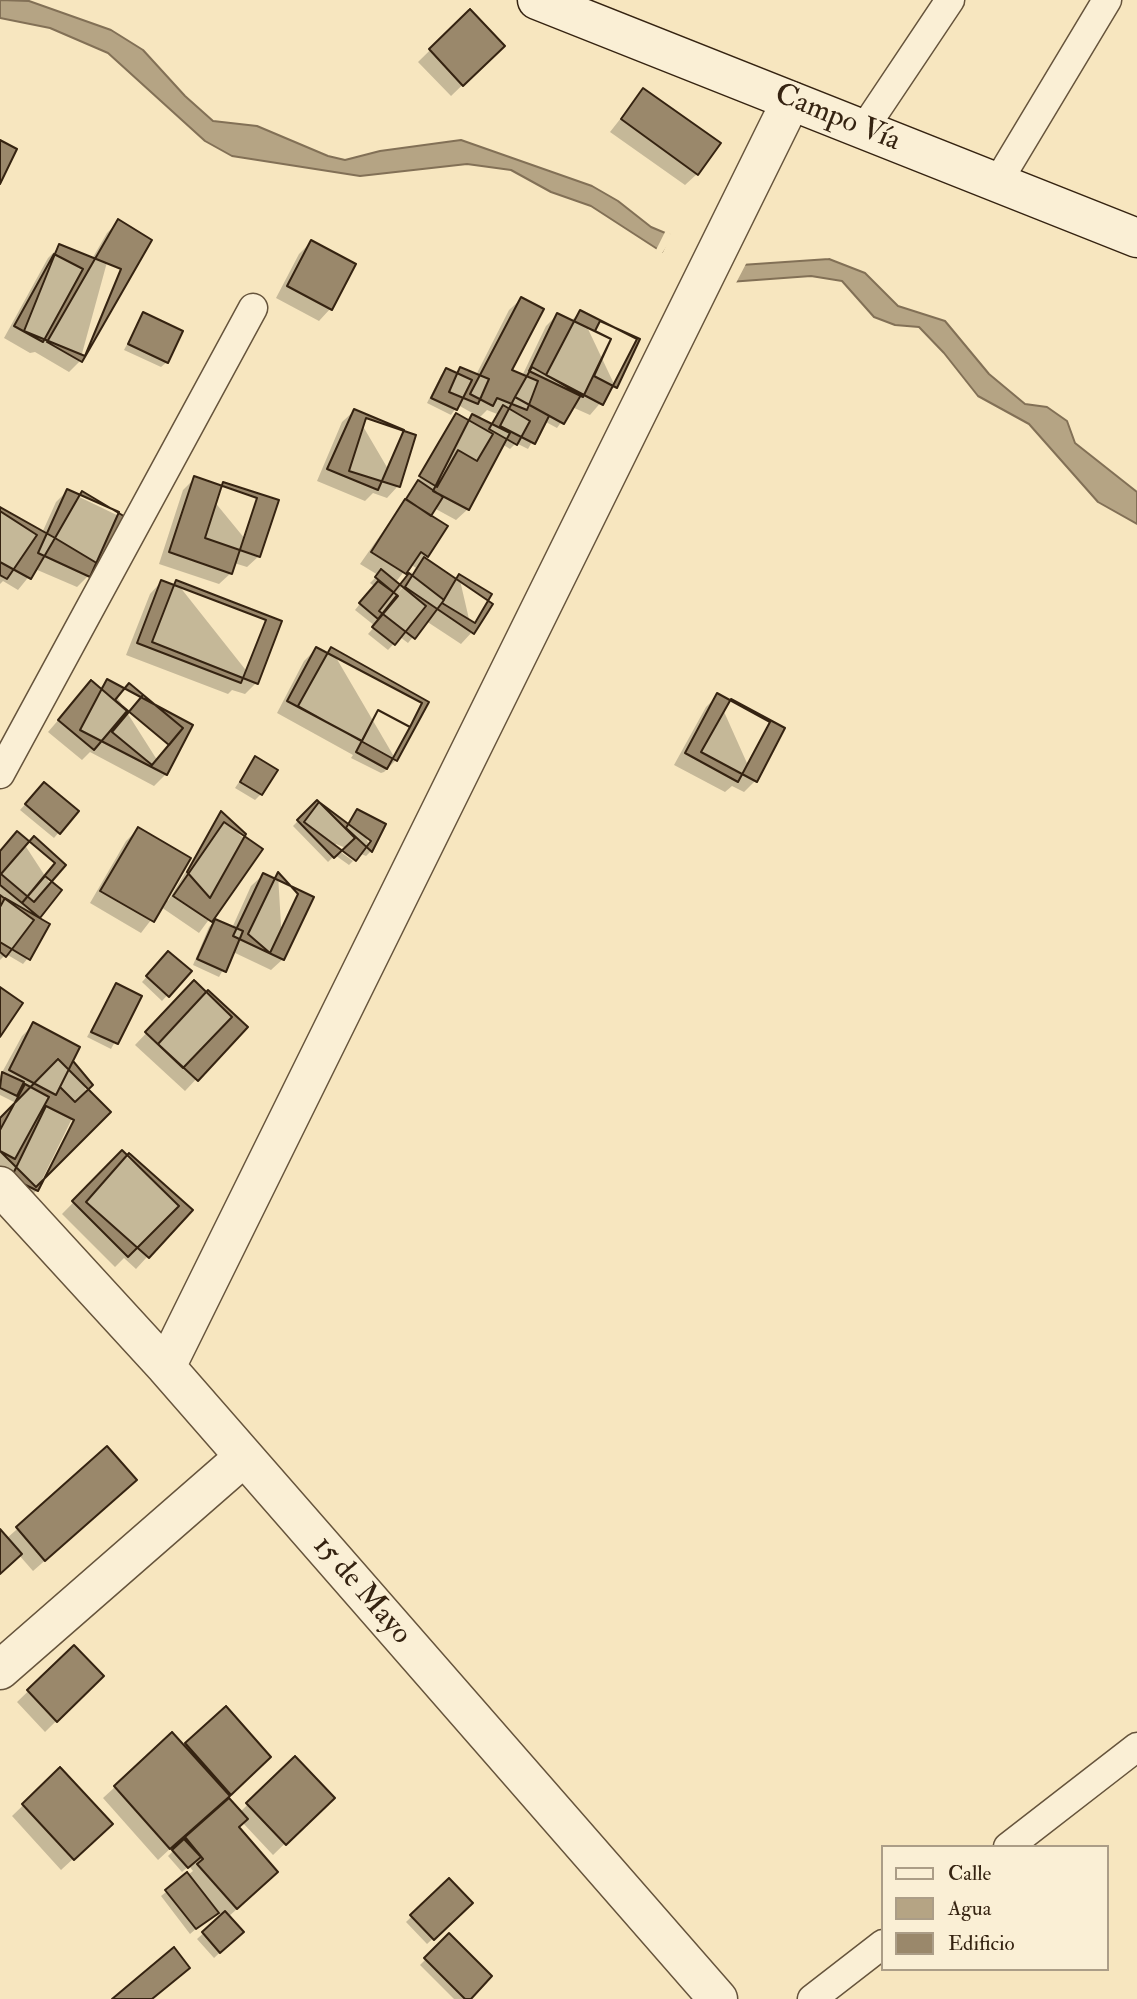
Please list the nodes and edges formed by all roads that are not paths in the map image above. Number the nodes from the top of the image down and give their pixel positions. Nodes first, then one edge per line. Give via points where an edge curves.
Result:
1 (537, 0) edge
2 (950, 0) edge
3 (1107, 0) edge
4 (791, 101) junction
5 (863, 130) junction
6 (998, 183) junction
7 (1137, 238) edge
8 (253, 308) dead end
9 (0, 774) edge
10 (0, 1186) edge
11 (166, 1367) junction
12 (244, 1457) junction
13 (0, 1671) edge
14 (1137, 1747) edge
15 (1011, 1845) edge
16 (881, 1946) edge
17 (718, 1999) edge
18 (813, 1999) edge

1 - 4 street, Campo Vía
2 - 5 lane
3 - 6 lane
4 - 5 street, Campo Vía
4 - 11 street
5 - 6 street, Campo Vía
6 - 7 street, Campo Vía
8 - 9 lane
10 - 11 street, 15 de Mayo
11 - 12 street, 15 de Mayo
12 - 13 street
12 - 17 street, 15 de Mayo
14 - 15 lane
16 - 18 lane

